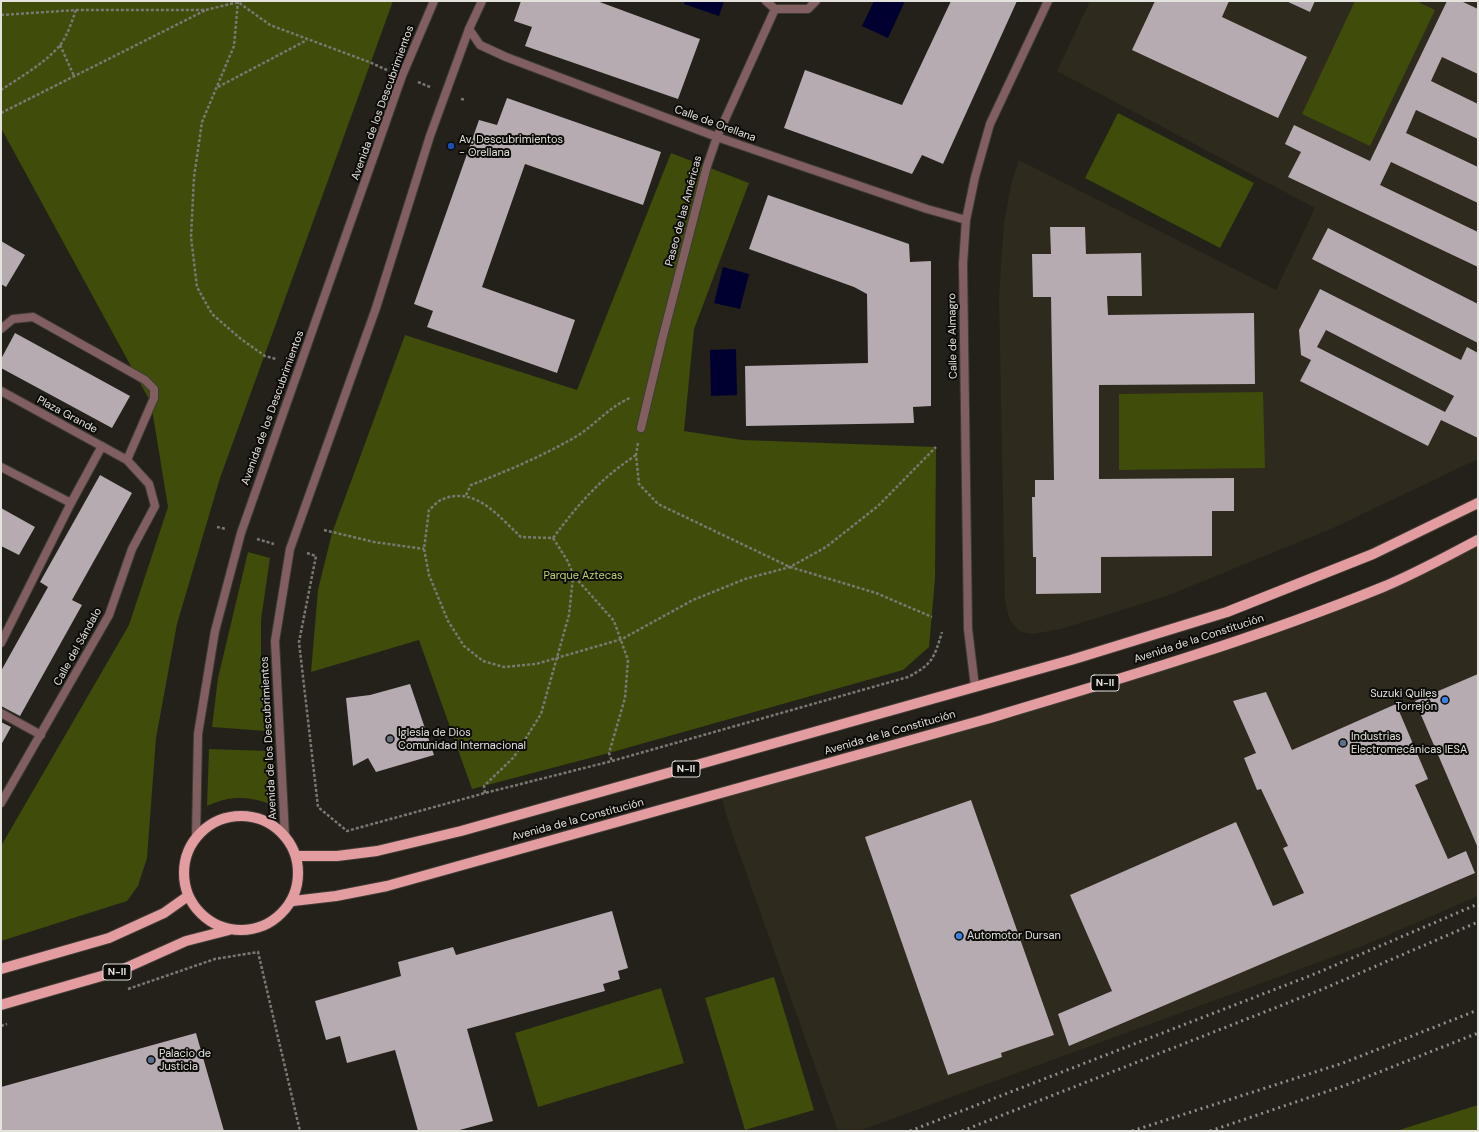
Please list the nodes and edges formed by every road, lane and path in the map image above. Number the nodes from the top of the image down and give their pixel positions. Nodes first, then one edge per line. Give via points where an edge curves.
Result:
1 (238, 1) edge
2 (434, 1) edge
3 (482, 1) edge
4 (766, 1) edge
5 (816, 1) edge
6 (1048, 1) edge
7 (775, 9) junction
8 (77, 10) junction
9 (206, 10) junction
10 (1, 15) edge
11 (469, 29) junction
12 (308, 40) junction
13 (60, 45) junction
14 (74, 76) junction
15 (402, 76) junction
16 (217, 87) junction
17 (1, 90) edge
18 (446, 93) junction
19 (466, 100) dead end
20 (1, 114) edge
21 (717, 137) junction
22 (966, 220) junction
23 (1, 329) edge
24 (276, 359) dead end
25 (651, 390) junction
26 (1, 391) edge
27 (641, 428) joint
28 (102, 446) junction
29 (936, 447) dead end
30 (636, 455) junction
31 (127, 460) junction
32 (1, 467) edge
33 (466, 495) junction
34 (71, 503) junction
35 (1478, 503) edge
36 (217, 527) dead end
37 (324, 530) dead end
38 (241, 533) junction
39 (553, 538) junction
40 (1478, 540) edge
41 (290, 549) junction
42 (424, 549) junction
43 (790, 567) junction
44 (574, 576) junction
45 (932, 617) dead end
46 (942, 632) dead end
47 (622, 639) junction
48 (1, 643) edge
49 (556, 658) junction
50 (974, 687) junction
51 (1, 713) edge
52 (41, 736) junction
53 (612, 761) junction
54 (485, 793) junction
55 (1, 803) edge
56 (286, 836) junction
57 (196, 837) junction
58 (297, 856) junction
59 (188, 896) junction
60 (293, 901) junction
61 (229, 930) junction
62 (1, 969) edge
63 (125, 990) dead end
64 (1, 1004) edge
65 (8, 1024) dead end
66 (1, 1026) edge
67 (300, 1131) edge

1 - 9 path
1 - 12 path via 270,25
1 - 16 path via 234,46
2 - 15 street, Avenida de los Descubrimientos
3 - 11 street, Avenida de los Descubrimientos
4 - 7 street
5 - 7 street via 808,9
6 - 22 street, Calle de Almagro via 990,124
7 - 21 street, Paseo de las Américas
8 - 9 path
8 - 10 path
8 - 13 path
9 - 14 path
11 - 18 street, Avenida de los Descubrimientos
11 - 21 street, Calle de Orellana via 480,45 506,57
12 - 15 path
12 - 16 path
13 - 14 path
13 - 17 path
14 - 20 path
15 - 18 path
15 - 38 street, Avenida de los Descubrimientos
16 - 24 path via 202,122 194,177 191,237 197,287 212,314 264,356
18 - 19 path
18 - 41 street, Avenida de los Descubrimientos via 376,308
21 - 22 street, Calle de Orellana via 920,207
21 - 25 street, Paseo de las Américas via 703,182
22 - 50 street, Calle de Almagro via 963,264 968,629
23 - 31 street via 13,319 33,316 145,380 154,389 154,398
25 - 27 street, Paseo de las Américas
25 - 33 path via 620,402 578,435 525,464 470,485
26 - 28 street, Plaza Grande
27 - 30 path
28 - 31 street, Calle del Sándalo
28 - 34 street, Plaza Grande
29 - 43 path via 878,506 826,547
30 - 39 path via 609,474 583,499
30 - 43 path via 639,484 658,504
31 - 52 street, Calle del Sándalo via 149,484 155,506 132,549 109,615
32 - 34 street
33 - 39 path via 488,506 521,537
33 - 42 path via 442,499 428,510
34 - 48 street, Plaza Grande
35 - 50 main road, Avenida de la Constitución / N-II via 1373,554 1227,612
36 - 38 path
37 - 42 path via 374,542
38 - 41 path
38 - 57 street, Avenida de los Descubrimientos via 215,632 198,734
39 - 44 path
40 - 60 main road, Avenida de la Constitución / N-II via 1384,587 1241,640 1073,693 387,886
41 - 54 path via 316,556 299,642 318,807 347,831
41 - 56 street, Avenida de los Descubrimientos via 274,641
42 - 49 path via 429,575 448,621 464,646 483,662 504,667 536,664
43 - 45 path via 876,593
43 - 47 path via 745,579 693,600
44 - 47 path via 614,621
44 - 49 path via 569,615
46 - 53 path via 934,656 924,668 908,677
47 - 49 path
47 - 53 path via 628,660 625,698 609,753
49 - 54 path via 541,714 514,757 484,786
50 - 58 main road, Avenida de la Constitución / N-II via 462,831 376,851 337,856
51 - 52 street
52 - 55 street, Calle del Sándalo
53 - 54 path
56 - 57 main road, N-II via 275,826 259,818 241,815 221,819 207,826
56 - 58 main road, N-II
57 - 59 main road, N-II via 186,855 183,876
58 - 60 main road, N-II via 299,881
59 - 61 main road, N-II via 198,912 210,922
59 - 62 main road via 164,913 109,938
60 - 61 main road, N-II via 281,916 264,926 247,931
61 - 64 main road, N-II via 186,941 119,971
63 - 67 path via 215,959 258,952
65 - 66 path

